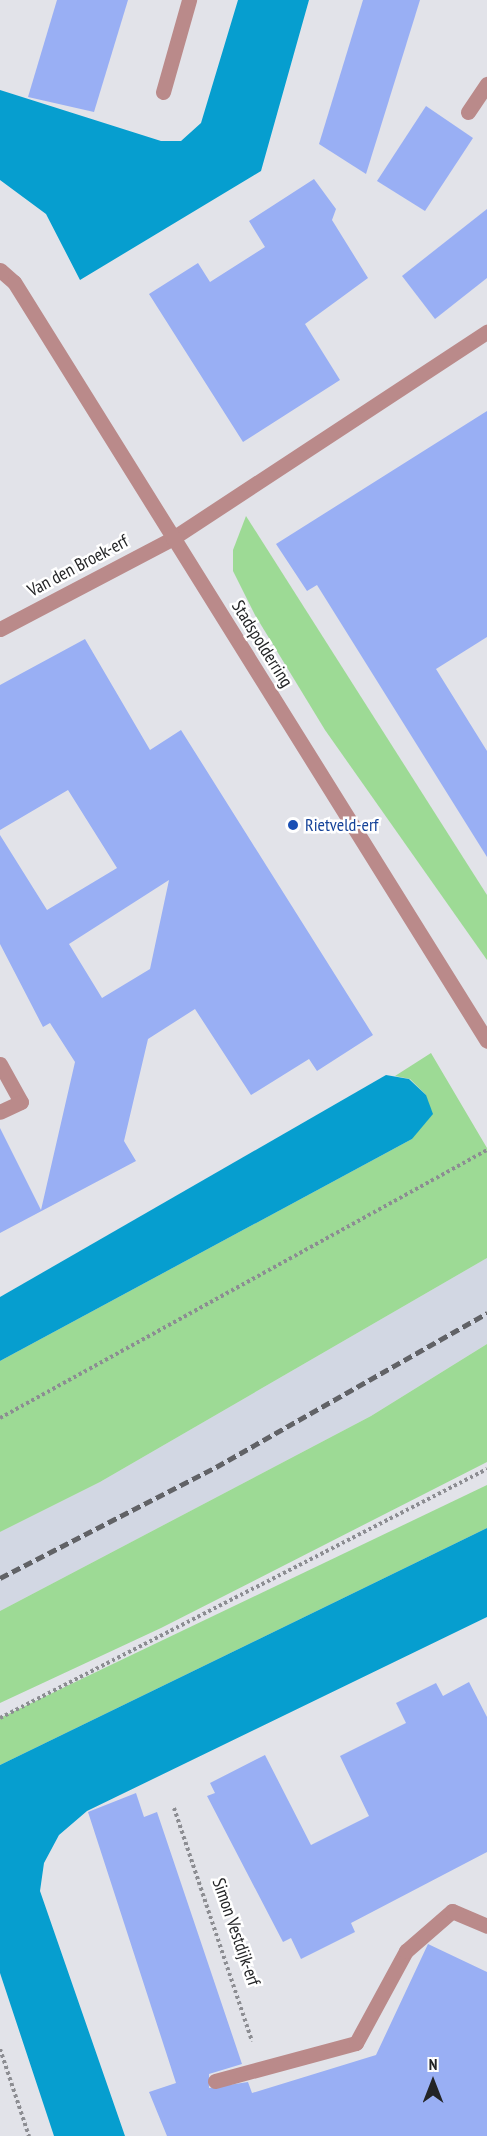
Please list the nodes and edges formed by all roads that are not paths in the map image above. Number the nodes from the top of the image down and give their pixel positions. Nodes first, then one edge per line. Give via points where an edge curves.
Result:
1 (189, 0) edge
2 (487, 84) edge
3 (162, 92) dead end
4 (468, 112) dead end
5 (0, 270) edge
6 (487, 332) edge
7 (174, 538) junction
8 (0, 629) edge
9 (487, 1041) edge
10 (0, 1064) edge
11 (0, 1112) edge
12 (487, 1926) edge
13 (215, 2080) dead end

1 - 3 street
2 - 4 street
5 - 7 street, Stadspolderring via 14,282
6 - 7 street
7 - 8 street, Van den Broek-erf
7 - 9 street, Stadspolderring
10 - 11 street via 21,1102
12 - 13 street via 452,1911 406,1951 356,2043

